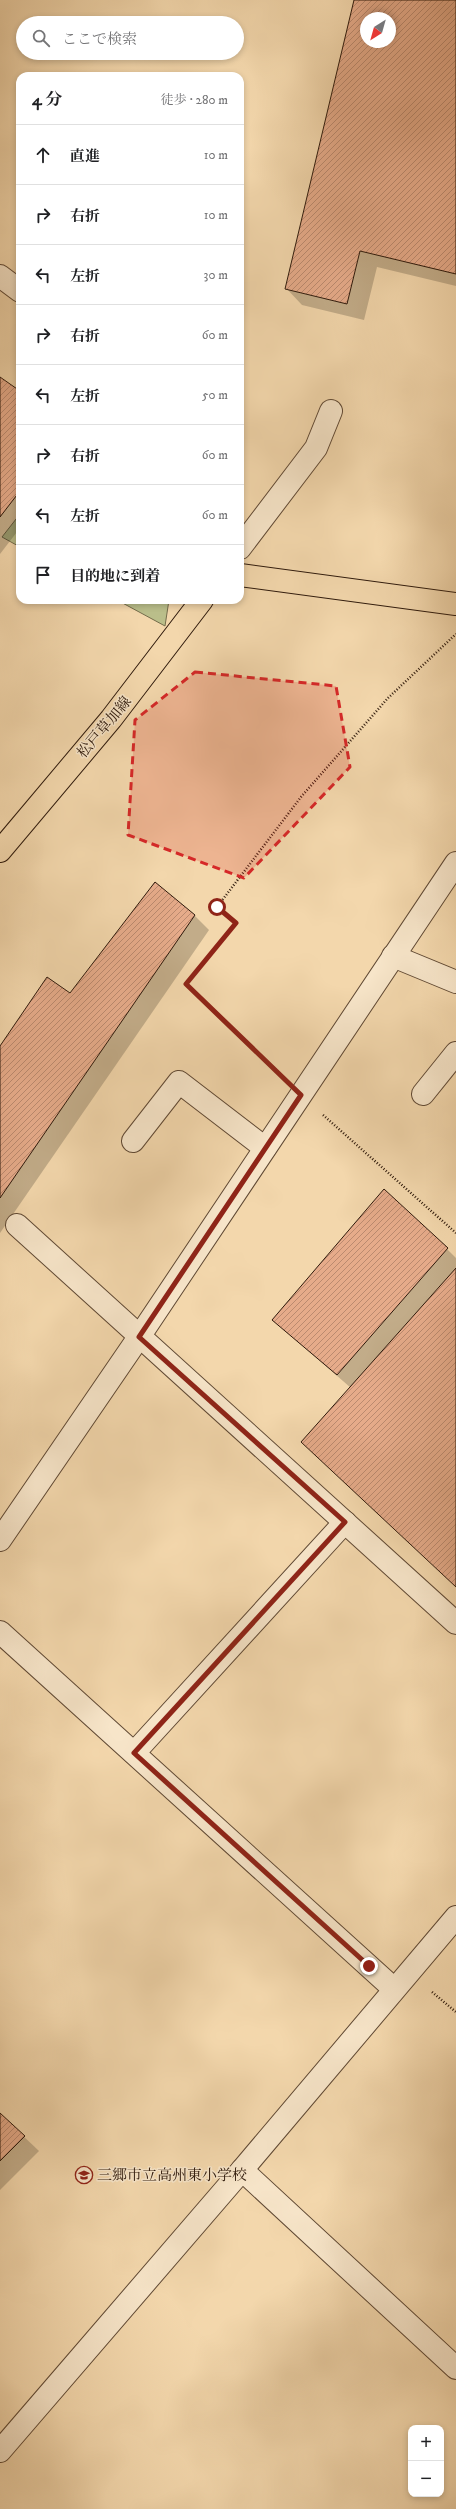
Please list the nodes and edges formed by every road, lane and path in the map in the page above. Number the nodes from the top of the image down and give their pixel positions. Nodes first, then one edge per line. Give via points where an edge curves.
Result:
1 (0, 276) edge
2 (16, 288) edge
3 (331, 411) dead end
4 (244, 543) edge
5 (244, 577) edge
6 (199, 604) edge
7 (456, 604) edge
8 (456, 634) edge
9 (0, 851) edge
10 (456, 862) edge
11 (393, 956) junction
12 (456, 982) edge
13 (456, 1053) edge
14 (423, 1094) dead end
15 (301, 1095) junction
16 (133, 1140) dead end
17 (265, 1148) junction
18 (17, 1225) dead end
19 (456, 1233) edge
20 (139, 1337) junction
21 (345, 1522) junction
22 (0, 1540) edge
23 (456, 1623) edge
24 (0, 1632) edge
25 (134, 1753) junction
26 (456, 1917) edge
27 (394, 1989) junction
28 (429, 1997) dead end
29 (456, 2012) edge
30 (242, 2170) junction
31 (456, 2368) edge
32 (0, 2451) edge

1 - 2 street
3 - 4 street via 316,448
5 - 7 main road
6 - 9 main road, 松戸草加線 via 112,719
8 - 15 path via 388,698 300,797 217,907 236,923 186,984
10 - 11 street
11 - 12 street
11 - 15 street
13 - 14 street
15 - 17 street
15 - 19 path
16 - 17 street via 178,1082
17 - 20 street
18 - 20 street
20 - 21 street
20 - 22 street
21 - 23 street
21 - 25 street
24 - 25 street
25 - 27 street
26 - 27 street
27 - 30 street
28 - 29 path via 433,1992
30 - 31 street
30 - 32 street

